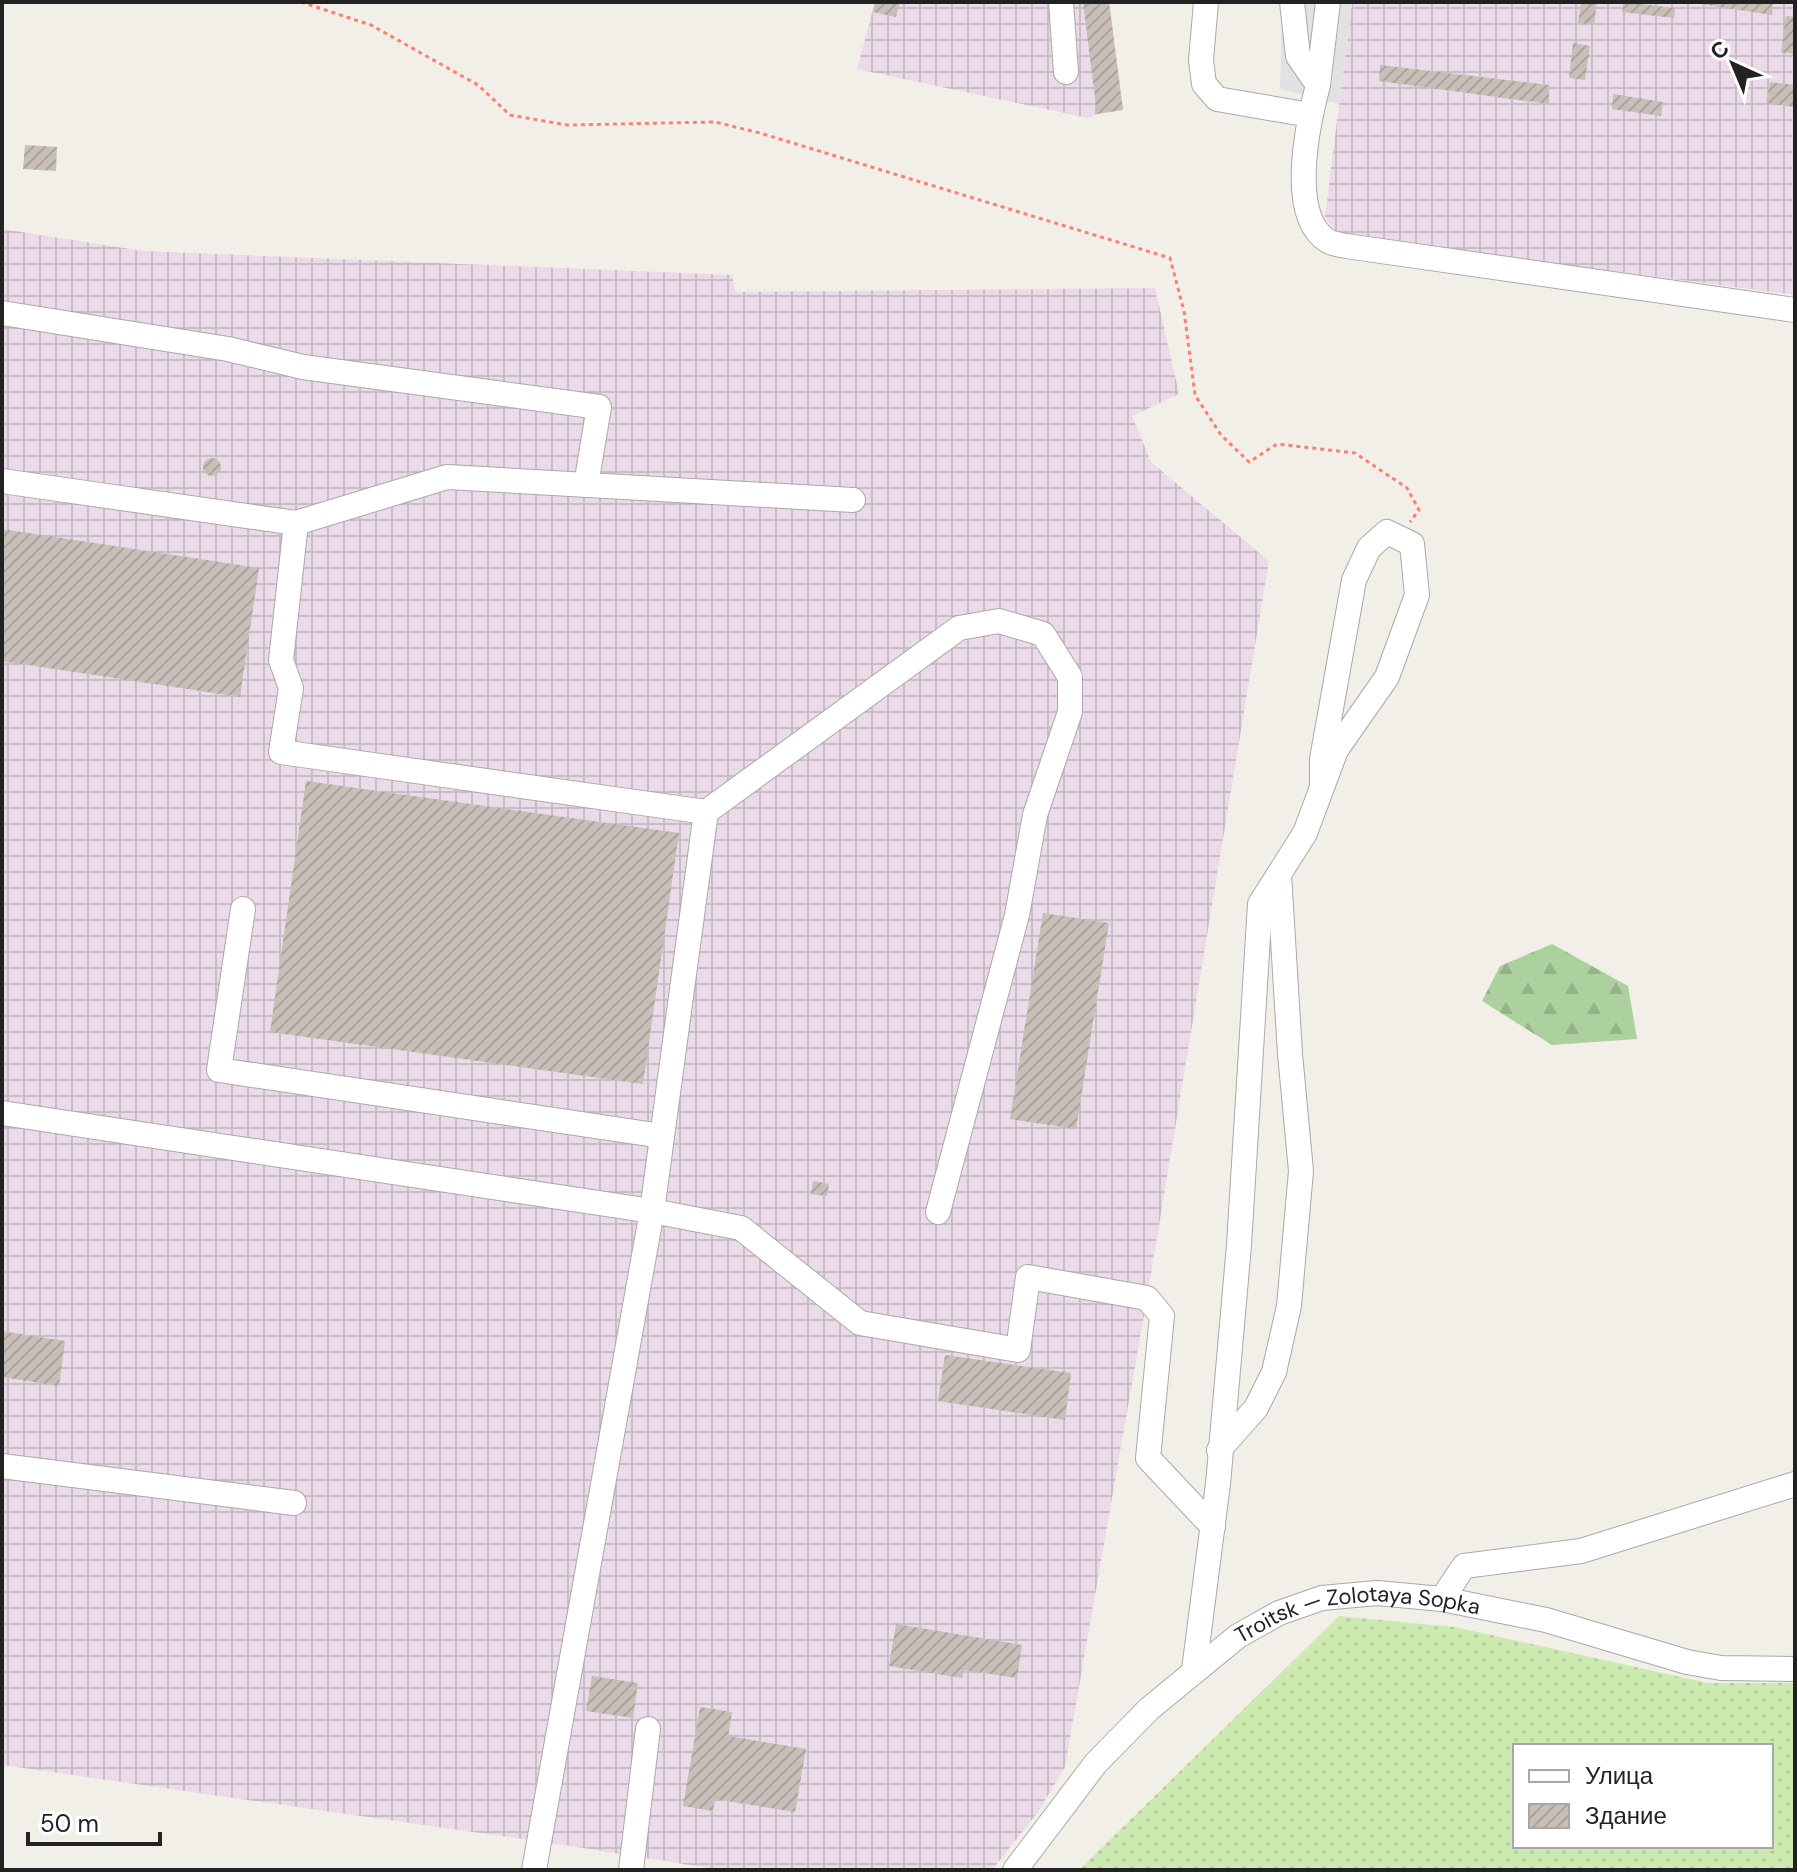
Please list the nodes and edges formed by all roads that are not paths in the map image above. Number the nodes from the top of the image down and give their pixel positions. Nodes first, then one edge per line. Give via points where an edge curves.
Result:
1 (1061, 2) edge
2 (1206, 2) edge
3 (1292, 2) edge
4 (1328, 2) edge
5 (1066, 72) dead end
6 (1318, 85) junction
7 (1310, 115) junction
8 (1795, 310) edge
9 (2, 313) edge
10 (2, 481) edge
11 (586, 485) junction
12 (853, 500) dead end
13 (296, 523) junction
14 (1322, 787) junction
15 (706, 812) junction
16 (1279, 874) junction
17 (243, 909) dead end
18 (2, 1113) edge
19 (662, 1136) junction
20 (652, 1211) junction
21 (938, 1212) dead end
22 (1219, 1450) junction
23 (2, 1466) edge
24 (1795, 1484) edge
25 (294, 1503) dead end
26 (1213, 1527) junction
27 (1442, 1599) junction
28 (1795, 1669) edge
29 (1194, 1670) junction
30 (648, 1729) dead end
31 (534, 1870) edge
32 (631, 1870) edge
33 (1015, 1870) edge

1 - 5 street
2 - 7 street via 1201,60 1204,84 1217,99
3 - 6 street via 1298,56
4 - 6 street
6 - 7 street
7 - 8 street via 1303,182 1309,218 1327,241
9 - 11 street via 228,349 303,367 599,407
10 - 13 street
11 - 12 street
11 - 13 street via 447,477
13 - 15 street via 281,660 291,688 281,752
14 - 14 street via 1336,750 1387,677 1417,595 1412,544 1387,532 1369,548 1354,580 1322,759
14 - 16 street via 1305,833
15 - 19 street
15 - 21 street via 959,628 999,621 1043,634 1070,677 1070,712 1035,815 1017,915
16 - 22 street via 1260,904 1239,1245
16 - 22 street via 1301,1171 1289,1306 1274,1372 1256,1408
17 - 19 street via 219,1070
18 - 20 street
19 - 20 street
20 - 26 street via 741,1228 860,1323 1018,1350 1028,1277 1147,1298 1162,1316 1148,1458
20 - 31 street
22 - 26 street
23 - 25 street
24 - 27 street via 1581,1551 1464,1566
26 - 29 street
27 - 28 street, Troitsk — Zolotaya Sopka via 1546,1620 1687,1662
27 - 29 street, Troitsk — Zolotaya Sopka via 1377,1593 1322,1598 1279,1613 1238,1636
29 - 33 street, Troitsk — Zolotaya Sopka via 1096,1763
30 - 32 street

